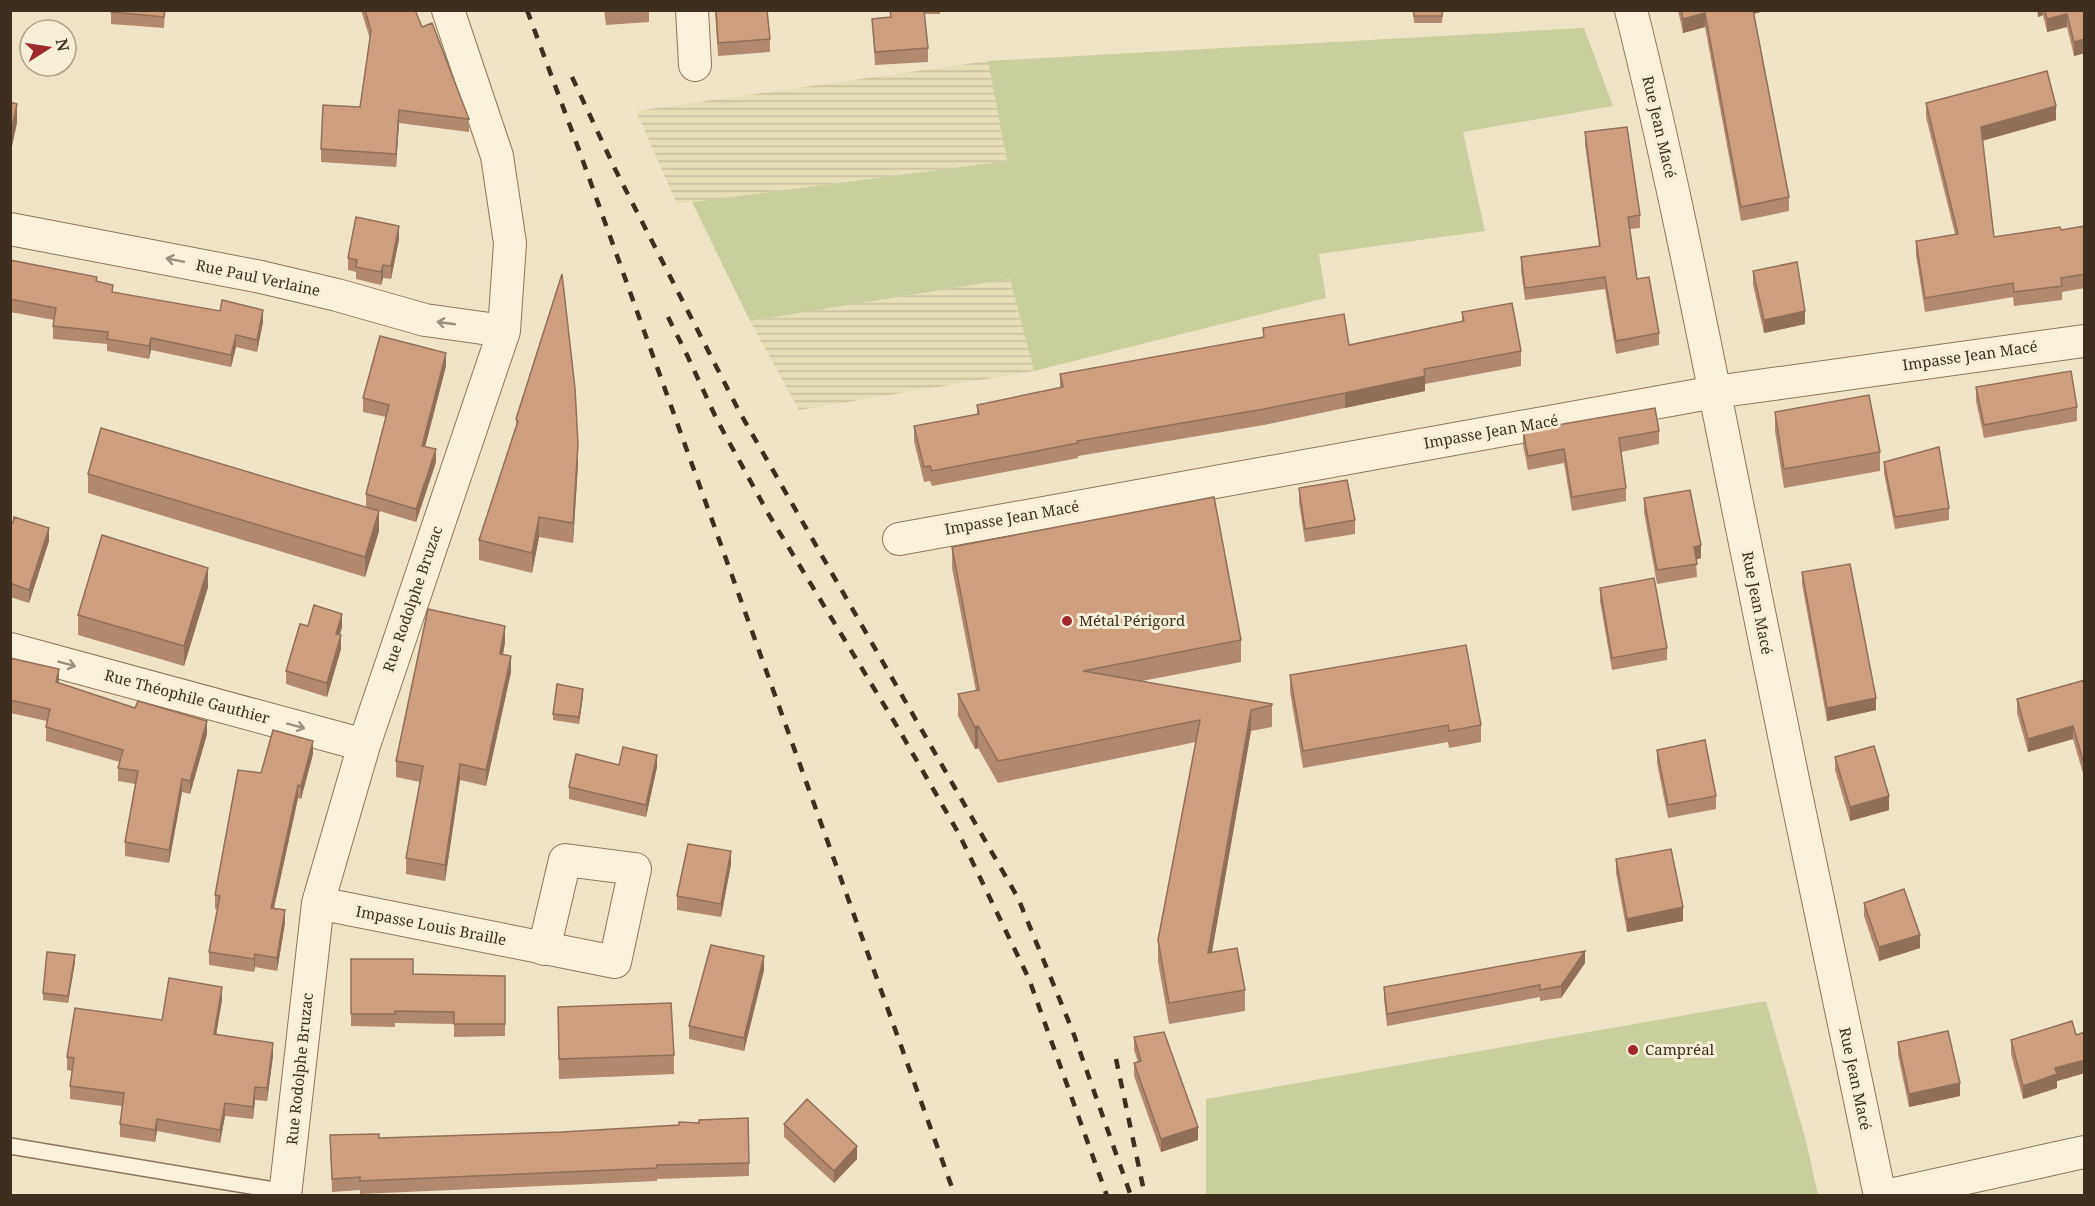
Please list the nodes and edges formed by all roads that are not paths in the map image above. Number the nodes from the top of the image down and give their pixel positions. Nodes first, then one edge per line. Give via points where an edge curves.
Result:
1 (448, 10) edge
2 (692, 10) edge
3 (1631, 10) edge
4 (695, 65) dead end
5 (10, 229) edge
6 (504, 331) junction
7 (2085, 340) edge
8 (1715, 392) junction
9 (899, 539) dead end
10 (10, 649) edge
11 (364, 745) junction
12 (318, 903) junction
13 (544, 949) dead end
14 (10, 1146) edge
15 (2085, 1152) edge
16 (286, 1194) edge
17 (1880, 1196) edge
18 (1885, 1196) edge

1 - 6 street, Rue Rodolphe Bruzac via 497,156 510,243
2 - 4 street
3 - 8 street, Rue Jean Macé via 1660,126
6 -> 5 street, Rue Paul Verlaine via 425,320 261,277
6 - 11 street, Rue Rodolphe Bruzac
7 - 8 street, Impasse Jean Macé
8 - 9 street, Impasse Jean Macé
8 - 17 street, Rue Jean Macé
10 -> 11 street, Rue Théophile Gauthier
11 - 12 street, Rue Rodolphe Bruzac
12 - 13 street, Impasse Louis Braille
12 - 16 street, Rue Rodolphe Bruzac
14 - 16 lane
15 - 18 street

